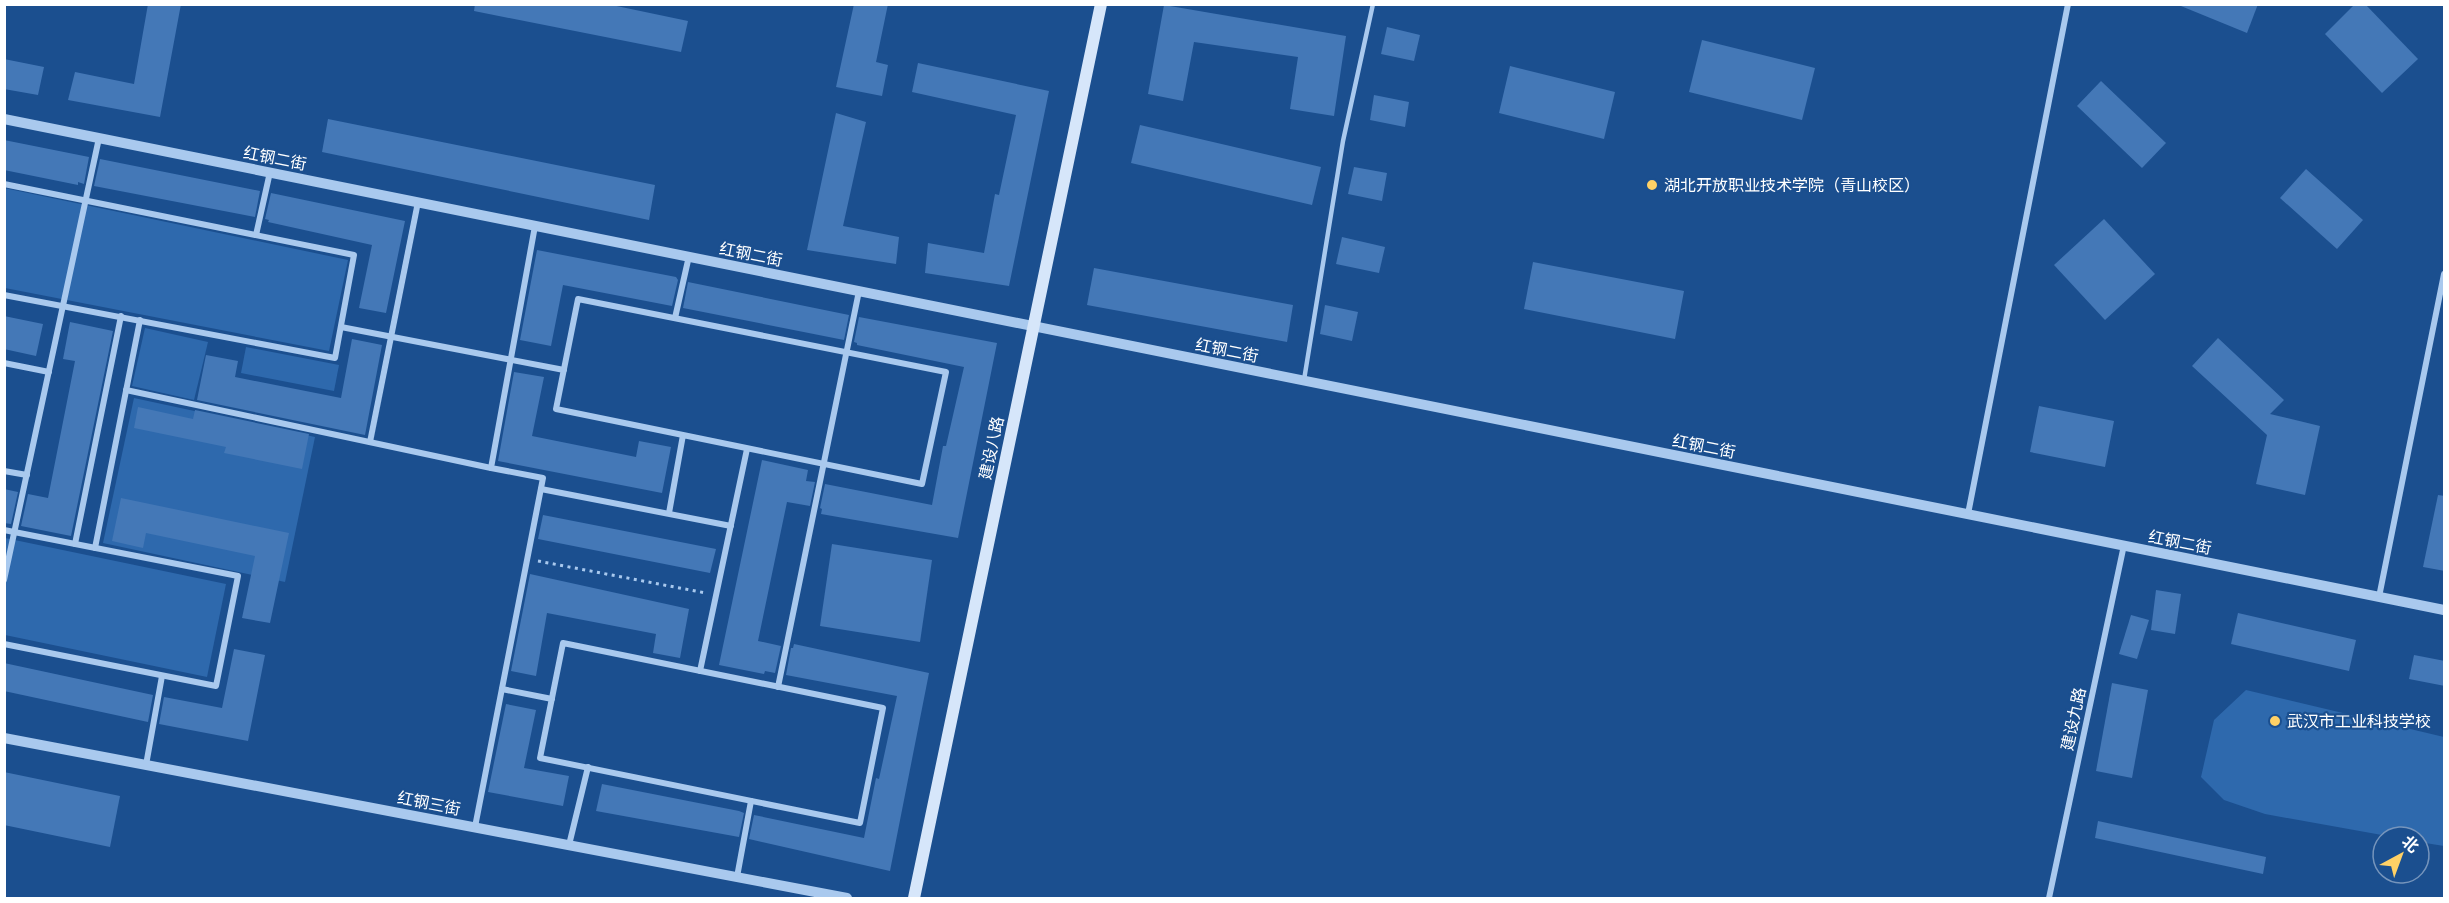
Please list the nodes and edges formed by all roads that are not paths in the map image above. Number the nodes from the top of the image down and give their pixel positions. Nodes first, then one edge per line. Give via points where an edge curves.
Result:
1 (1101, 4) edge
2 (1373, 4) edge
3 (2068, 4) edge
4 (4, 119) edge
5 (99, 138) junction
6 (270, 172) junction
7 (4, 184) edge
8 (86, 201) junction
9 (418, 202) junction
10 (535, 226) junction
11 (256, 235) junction
12 (689, 256) junction
13 (2445, 274) edge
14 (859, 291) junction
15 (4, 295) edge
16 (63, 306) junction
17 (121, 316) junction
18 (675, 318) junction
19 (140, 320) junction
20 (1033, 326) junction
21 (341, 327) junction
22 (391, 337) junction
23 (847, 352) junction
24 (511, 360) junction
25 (4, 363) edge
26 (564, 370) junction
27 (49, 372) junction
28 (1304, 380) junction
29 (126, 390) junction
30 (683, 435) junction
31 (370, 442) junction
32 (747, 448) junction
33 (824, 465) junction
34 (491, 468) junction
35 (4, 471) edge
36 (27, 474) junction
37 (541, 489) junction
38 (669, 513) junction
39 (1968, 514) junction
40 (731, 526) junction
41 (4, 530) edge
42 (15, 532) junction
43 (75, 544) junction
44 (2124, 545) junction
45 (95, 548) junction
46 (4, 580) edge
47 (2379, 597) junction
48 (2445, 610) edge
49 (4, 644) edge
50 (700, 671) junction
51 (162, 676) junction
52 (778, 687) junction
53 (502, 689) junction
54 (552, 699) junction
55 (4, 738) edge
56 (146, 765) junction
57 (588, 767) junction
58 (751, 801) junction
59 (475, 828) junction
60 (569, 845) junction
61 (737, 878) junction
62 (847, 898) edge
63 (914, 898) edge
64 (2049, 898) edge

1 - 20 main road, 建设八路
2 - 28 lane via 1343,141
3 - 39 street
4 - 5 street, 红钢二街
5 - 6 street, 红钢二街
5 - 8 street
6 - 9 street, 红钢二街
6 - 11 street
7 - 8 street
8 - 11 street
8 - 16 street
9 - 10 street, 红钢二街
9 - 22 street
10 - 12 street, 红钢二街
10 - 24 street
11 - 21 street via 354,255
12 - 14 street, 红钢二街
12 - 18 street
13 - 47 street
14 - 20 street, 红钢二街
14 - 23 street
15 - 16 street
16 - 17 street
16 - 27 street
17 - 19 street
17 - 43 street
18 - 23 street
18 - 26 street via 578,299
19 - 21 street via 335,357
19 - 29 street
20 - 28 street, 红钢二街
20 - 63 main road, 建设八路
21 - 22 street
22 - 24 street
22 - 31 street
23 - 33 street
23 - 33 street via 946,372 922,484
24 - 26 street
24 - 34 street
25 - 27 street
26 - 30 street via 556,409
27 - 36 street
28 - 39 street, 红钢二街
29 - 31 street
29 - 45 street
30 - 32 street
30 - 38 street
31 - 34 street
32 - 33 street
32 - 40 street
33 - 52 street
34 - 37 street via 543,478
35 - 36 street
36 - 42 street
37 - 38 street
37 - 53 street
38 - 40 street
39 - 44 street, 红钢二街
40 - 50 street
41 - 42 street
42 - 43 street
42 - 46 street
43 - 45 street
44 - 47 street, 红钢二街
44 - 64 street, 建设九路
45 - 51 street via 238,576 216,686
47 - 48 street, 红钢二街
49 - 51 street
50 - 52 street
50 - 54 street via 563,643
51 - 56 street
52 - 58 street via 883,708 860,823
53 - 54 street
53 - 59 street
54 - 57 street via 540,758
55 - 56 street, 红钢三街
56 - 59 street, 红钢三街
57 - 58 street
57 - 60 street
58 - 61 street
59 - 60 street, 红钢三街
60 - 61 street, 红钢三街
61 - 62 street, 红钢三街

